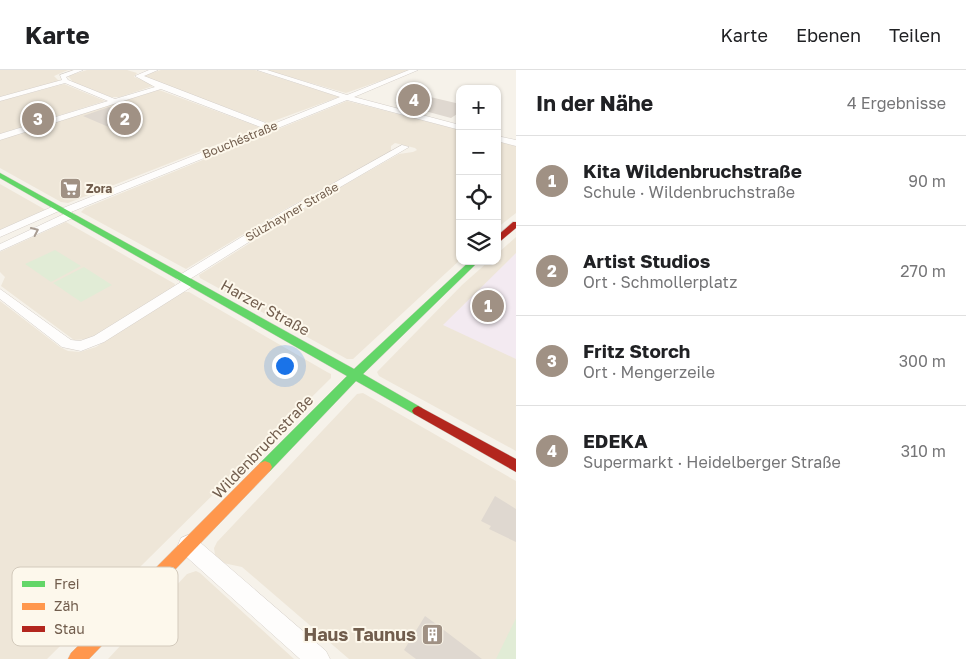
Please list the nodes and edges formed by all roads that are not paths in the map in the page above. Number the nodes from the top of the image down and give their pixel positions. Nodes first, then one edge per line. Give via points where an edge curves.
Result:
1 (78, 70) edge
2 (154, 70) edge
3 (260, 70) edge
4 (416, 70) edge
5 (66, 81) junction
6 (161, 87) junction
7 (348, 97) junction
8 (0, 99) edge
9 (114, 101) junction
10 (456, 127) edge
11 (271, 128) junction
12 (0, 137) edge
13 (501, 139) edge
14 (516, 143) edge
15 (405, 147) dead end
16 (0, 175) edge
17 (64, 211) junction
18 (516, 224) edge
19 (0, 234) edge
20 (501, 237) edge
21 (0, 248) edge
22 (471, 265) edge
23 (186, 281) junction
24 (0, 293) edge
25 (355, 375) junction
26 (516, 466) edge
27 (188, 546) junction
28 (167, 567) edge
29 (90, 646) edge
30 (77, 659) edge
31 (318, 659) edge

1 - 5 street via 63,75
2 - 6 street via 138,76
3 - 7 street
4 - 7 street, Bouchéstraße
5 - 8 street
5 - 9 street
6 - 9 street
6 - 11 street
7 - 10 street
7 - 11 street, Bouchéstraße
9 - 12 street
11 - 17 street, Bouchéstraße
13 - 14 street
15 - 23 street, Sülzhayner Straße via 288,213
16 - 17 street, Harzer Straße
17 - 19 street, Bouchéstraße
21 -> 17 street, Bouchéstraße
17 - 23 street, Harzer Straße
18 - 20 street
22 - 25 street, Wildenbruchstraße
23 - 24 street, Sülzhayner Straße via 99,339 81,346 67,344
23 - 25 street, Harzer Straße
25 - 26 street, Harzer Straße
25 - 27 street, Wildenbruchstraße
27 - 28 street, Wildenbruchstraße
27 - 31 street
29 - 30 street, Wildenbruchstraße

